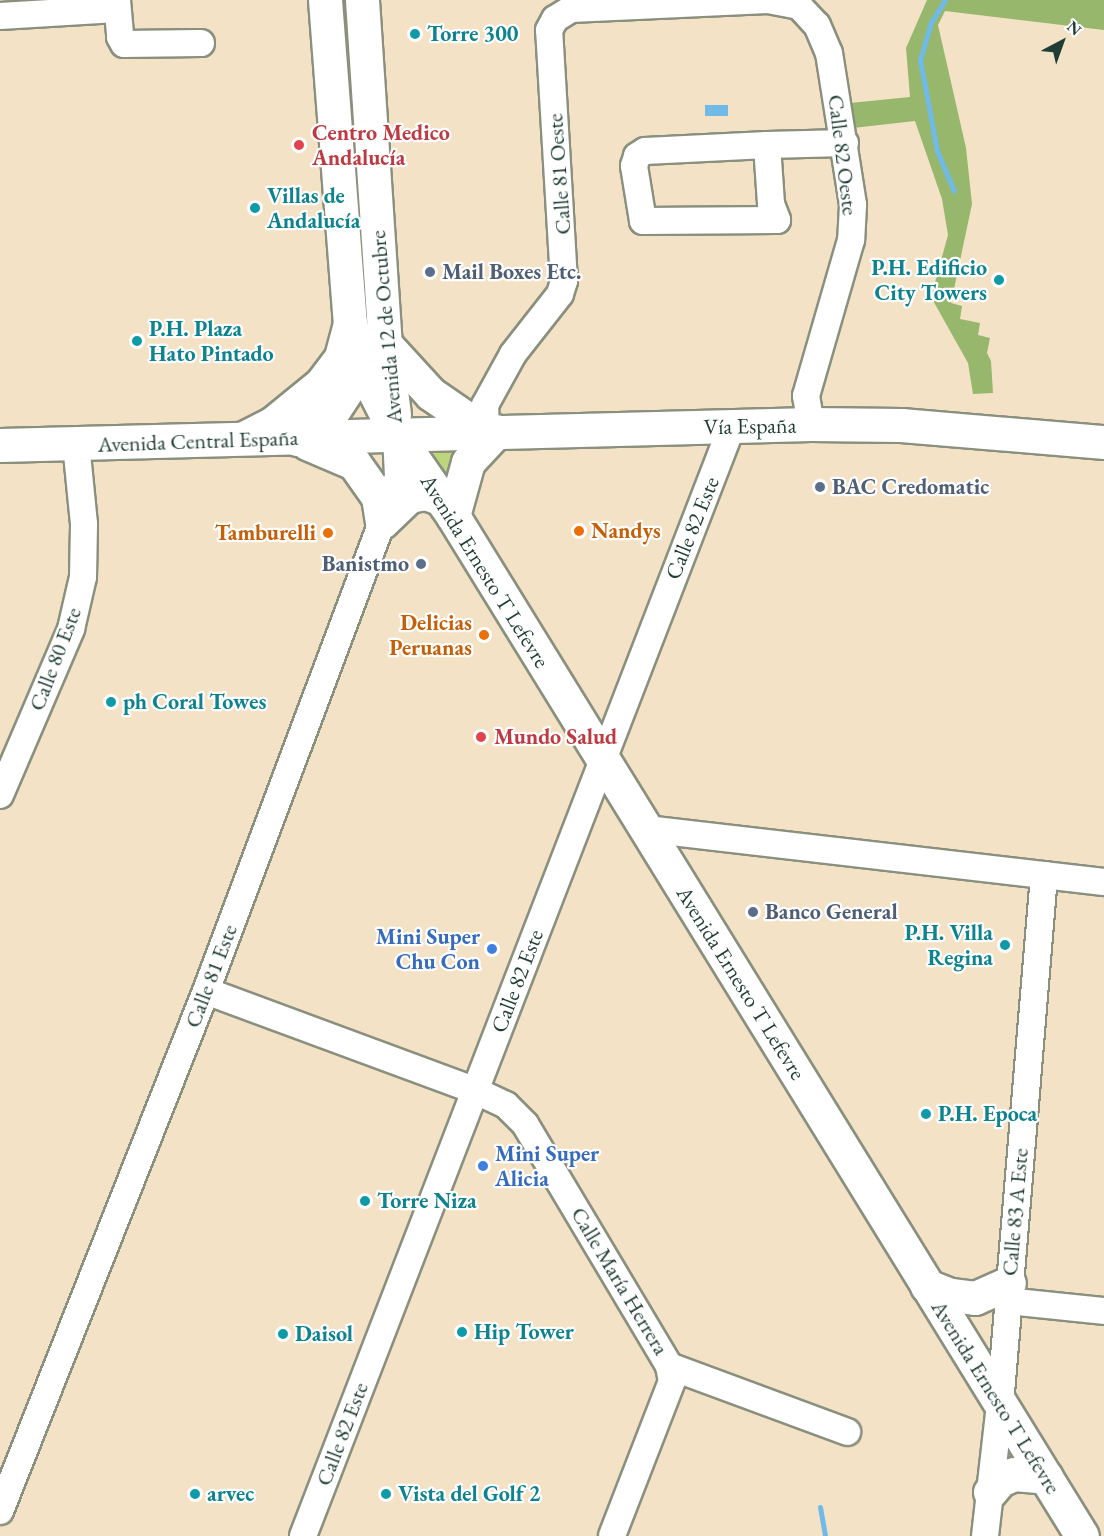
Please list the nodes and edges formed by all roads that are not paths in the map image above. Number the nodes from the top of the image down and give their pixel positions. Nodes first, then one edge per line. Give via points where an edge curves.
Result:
1 (325, 0) edge
2 (362, 0) edge
3 (803, 3) edge
4 (117, 4) edge
5 (0, 16) edge
6 (201, 43) dead end
7 (845, 143) junction
8 (767, 145) junction
9 (350, 323) junction
10 (385, 344) junction
11 (362, 367) junction
12 (811, 424) junction
13 (732, 426) junction
14 (491, 431) junction
15 (396, 434) junction
16 (297, 439) junction
17 (236, 442) junction
18 (1104, 442) edge
19 (76, 444) junction
20 (0, 446) edge
21 (448, 507) junction
22 (382, 522) junction
23 (602, 760) junction
24 (0, 795) edge
25 (646, 829) junction
26 (1044, 875) junction
27 (1104, 882) edge
28 (206, 991) junction
29 (476, 1091) junction
30 (927, 1286) junction
31 (1008, 1292) junction
32 (1104, 1311) edge
33 (669, 1366) junction
34 (1000, 1405) junction
35 (847, 1432) dead end
36 (1046, 1477) junction
37 (990, 1492) junction
38 (0, 1511) edge
39 (303, 1536) edge
40 (612, 1536) edge
41 (985, 1536) edge
42 (1082, 1536) edge

1 - 9 main road, Avenida 12 de Octubre
2 - 10 main road, Avenida 12 de Octubre
3 - 7 street, Calle 82 Oeste via 829,53
3 - 14 street, Calle 81 Oeste via 768,0 571,9 555,19 549,30 564,281 560,294 513,354 484,405
4 - 5 street
4 - 6 street via 124,45
7 - 8 street
7 - 12 street, Calle 82 Oeste via 854,205 851,240 807,396
8 - 8 street via 645,151 637,156 634,166 643,221 777,220 771,204
9 - 11 main road, Avenida 12 de Octubre
9 - 17 main road via 340,357 321,384 273,423
10 - 14 main road via 431,394
10 - 15 main road, Avenida 12 de Octubre
11 - 15 main road, Avenida 12 de Octubre
11 - 16 main road via 335,408
12 - 13 main road, Vía España
12 - 18 main road, Vía España via 901,425
13 - 14 main road, Vía España
13 - 23 street, Calle 82 Este
14 - 15 main road, Vía España
14 - 21 main road via 468,462
15 - 16 main road, Avenida Central España
15 - 21 main road, Avenida Ernesto T Lefevre
15 - 22 street, Calle 81 Este via 398,477
16 - 17 main road, Avenida Central España
16 - 22 main road via 354,463 378,497
17 - 19 main road, Avenida Central España
19 - 20 main road, Avenida Central España
19 - 24 street, Calle 80 Este via 84,524 82,577 71,629
21 - 22 main road via 425,494 409,496
21 - 23 main road, Avenida Ernesto T Lefevre
22 - 28 street, Calle 81 Este
23 - 25 main road, Avenida Ernesto T Lefevre
23 - 29 street, Calle 82 Este
25 - 26 street
25 - 30 main road, Avenida Ernesto T Lefevre
26 - 27 street
26 - 31 street, Calle 83 A Este
28 - 29 street, Calle María Herrera
28 - 38 street, Calle 81 Este
29 - 33 street, Calle María Herrera via 506,1105 525,1124
29 - 39 street, Calle 82 Este
30 - 31 main road via 975,1298
30 - 34 main road, Avenida Ernesto T Lefevre
31 - 32 street
31 - 34 street, Calle 83 A Este
33 - 35 street
33 - 40 street, Calle María Herrera via 672,1381
34 - 36 main road, Avenida Ernesto T Lefevre
34 - 37 street, Calle 83 A Este
36 - 37 main road via 1014,1474 1000,1480
36 - 42 main road, Avenida Ernesto T Lefevre
37 - 41 street, Calle 83 A Este

